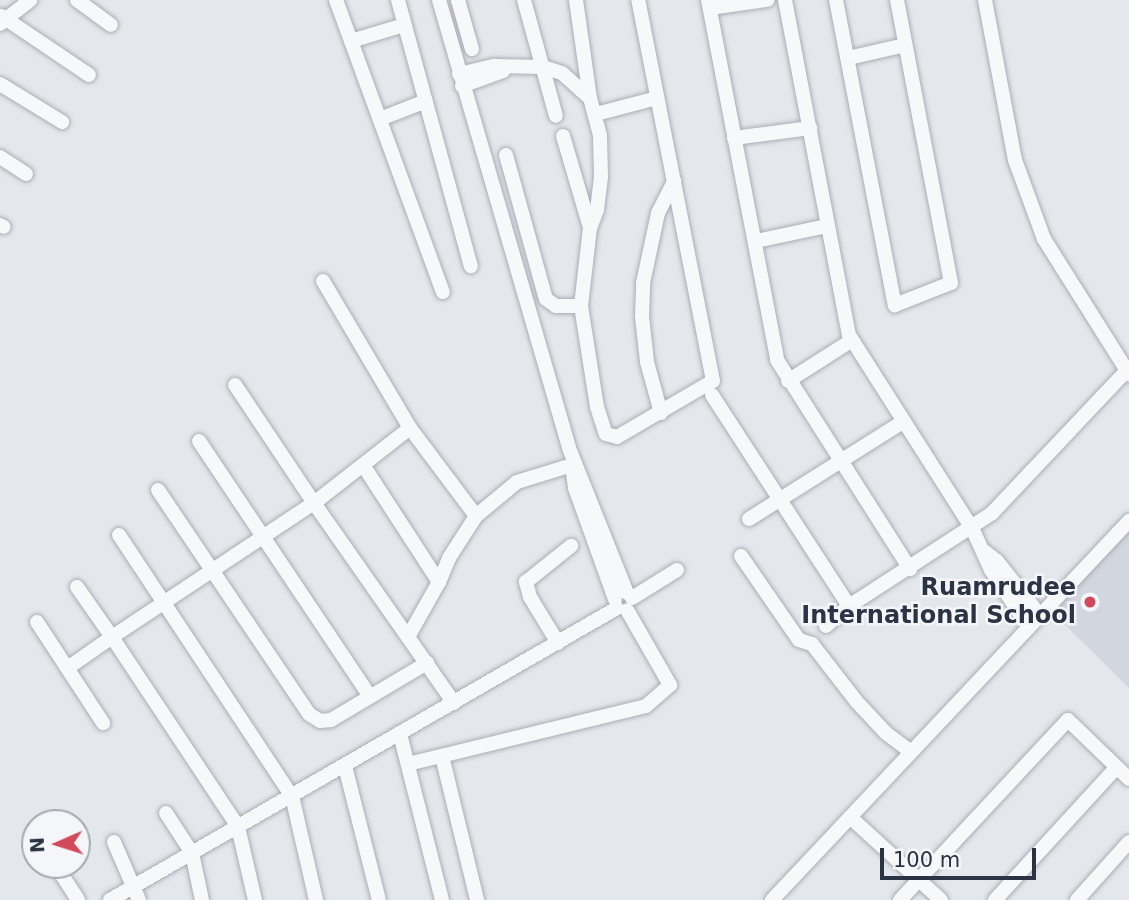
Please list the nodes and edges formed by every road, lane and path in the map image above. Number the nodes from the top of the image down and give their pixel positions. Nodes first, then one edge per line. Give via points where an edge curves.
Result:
1 (30, 0) edge
2 (77, 0) edge
3 (336, 0) edge
4 (398, 0) edge
5 (439, 0) edge
6 (458, 0) edge
7 (524, 0) edge
8 (576, 0) edge
9 (638, 0) edge
10 (766, 0) edge
11 (785, 0) edge
12 (836, 0) edge
13 (897, 0) edge
14 (985, 0) edge
15 (709, 4) edge
16 (2, 19) edge
17 (111, 25) dead end
18 (404, 25) junction
19 (351, 41) junction
20 (905, 46) junction
21 (472, 49) dead end
22 (848, 58) junction
23 (543, 67) junction
24 (89, 75) dead end
25 (460, 80) junction
26 (0, 84) edge
27 (657, 98) junction
28 (590, 99) junction
29 (425, 101) junction
30 (596, 114) junction
31 (556, 116) dead end
32 (380, 119) junction
33 (62, 122) dead end
34 (810, 128) junction
35 (563, 136) dead end
36 (734, 138) junction
37 (506, 155) dead end
38 (0, 157) edge
39 (26, 174) dead end
40 (674, 181) junction
41 (827, 226) junction
42 (590, 228) junction
43 (756, 241) junction
44 (471, 266) dead end
45 (323, 281) dead end
46 (443, 292) dead end
47 (580, 306) junction
48 (852, 340) junction
49 (1128, 372) edge
50 (788, 381) junction
51 (235, 385) dead end
52 (712, 394) dead end
53 (661, 412) junction
54 (904, 421) junction
55 (410, 428) junction
56 (199, 441) dead end
57 (569, 448) junction
58 (840, 461) junction
59 (363, 465) junction
60 (572, 465) junction
61 (158, 490) dead end
62 (780, 502) junction
63 (314, 503) junction
64 (476, 516) junction
65 (749, 519) dead end
66 (1129, 521) edge
67 (972, 528) junction
68 (598, 534) junction
69 (119, 535) dead end
70 (262, 539) junction
71 (571, 546) dead end
72 (984, 551) junction
73 (741, 556) dead end
74 (214, 569) junction
75 (910, 569) junction
76 (677, 570) dead end
77 (439, 582) junction
78 (77, 587) dead end
79 (624, 602) junction
80 (163, 603) junction
81 (849, 606) junction
82 (1039, 614) junction
83 (37, 622) dead end
84 (827, 626) dead end
85 (1028, 626) junction
86 (408, 636) junction
87 (112, 637) junction
88 (558, 643) junction
89 (427, 663) junction
90 (69, 667) junction
91 (370, 696) junction
92 (454, 703) junction
93 (103, 723) dead end
94 (400, 734) junction
95 (910, 751) junction
96 (442, 756) junction
97 (408, 764) junction
98 (345, 765) junction
99 (1116, 768) junction
100 (1129, 779) edge
101 (292, 796) junction
102 (166, 813) dead end
103 (850, 817) junction
104 (238, 827) junction
105 (114, 842) dead end
106 (1129, 842) edge
107 (192, 853) junction
108 (64, 879) edge
109 (919, 880) junction
110 (135, 885) junction
111 (78, 900) edge
112 (110, 900) edge
113 (139, 900) edge
114 (202, 900) edge
115 (255, 900) edge
116 (316, 900) edge
117 (379, 900) edge
118 (442, 900) edge
119 (477, 900) edge
120 (772, 900) edge
121 (900, 900) edge
122 (941, 900) edge
123 (995, 900) edge
124 (1077, 900) edge

1 - 16 street
2 - 17 street
3 - 19 street
4 - 18 street
5 - 25 street
6 - 21 street
7 - 23 street
8 - 28 street
9 - 27 street
10 - 15 street
11 - 34 street
12 - 22 street
13 - 20 street
14 - 49 street via 1015,160 1044,239
15 - 36 street
16 - 24 street
18 - 19 street
18 - 29 street
19 - 32 street
20 - 22 street
20 - 22 street via 951,283 895,306
23 - 25 street via 495,66
23 - 28 street via 562,73
23 - 31 street
25 - 57 street
26 - 33 street
27 - 30 street
27 - 40 street
28 - 30 street
29 - 32 street
29 - 44 street
30 - 42 street via 601,177
32 - 46 street
34 - 36 street
34 - 41 street
35 - 42 street
36 - 43 street
37 - 47 street via 546,299 556,306
38 - 39 street
40 - 53 street via 658,213 643,283 647,362
40 - 53 street via 713,381
41 - 43 street
41 - 48 street
42 - 47 street
43 - 50 street via 777,360
45 - 55 street
47 - 53 street via 597,407 607,434 617,437
48 - 50 street
48 - 54 street
49 - 67 street via 992,513
50 - 58 street
51 - 63 street
52 - 62 street
54 - 58 street
54 - 67 street
55 - 59 street
55 - 64 street
56 - 70 street
57 - 60 street
57 - 68 street
58 - 62 street
58 - 75 street
59 - 63 street
59 - 77 street
60 - 64 street via 517,482
60 - 68 street via 575,488
61 - 74 street
62 - 65 street
62 - 81 street
63 - 70 street
63 - 86 street
64 - 77 street
66 - 82 street
67 - 72 street
67 - 75 street
68 - 79 street
69 - 80 street
70 - 74 street
70 - 91 street
71 - 88 street via 526,582
72 - 82 street
72 - 85 street via 991,570
73 - 95 street via 799,640 812,644 886,733
74 - 80 street
74 - 91 street via 309,714 320,721 331,720
75 - 81 street
76 - 79 street
77 - 86 street
78 - 87 street
79 - 88 street
79 - 96 street via 670,685 646,706
80 - 87 street
80 - 101 street
81 - 84 street
82 - 85 street
83 - 90 street
85 - 95 street
86 - 89 street
87 - 90 street
87 - 104 street
88 - 92 street
89 - 91 street
89 - 92 street
90 - 93 street
92 - 94 street
94 - 97 street
94 - 98 street
95 - 103 street
96 - 97 street
96 - 119 street
97 - 118 street
98 - 101 street
98 - 117 street
99 - 100 street
99 - 109 street via 1068,720
99 - 123 street
101 - 104 street
101 - 116 street
102 - 107 street
103 - 109 street
103 - 120 street
104 - 107 street
104 - 115 street
105 - 110 street
106 - 124 street
107 - 110 street
107 - 114 street
108 - 111 street
109 - 121 street
109 - 122 street
110 - 112 street
110 - 113 street

